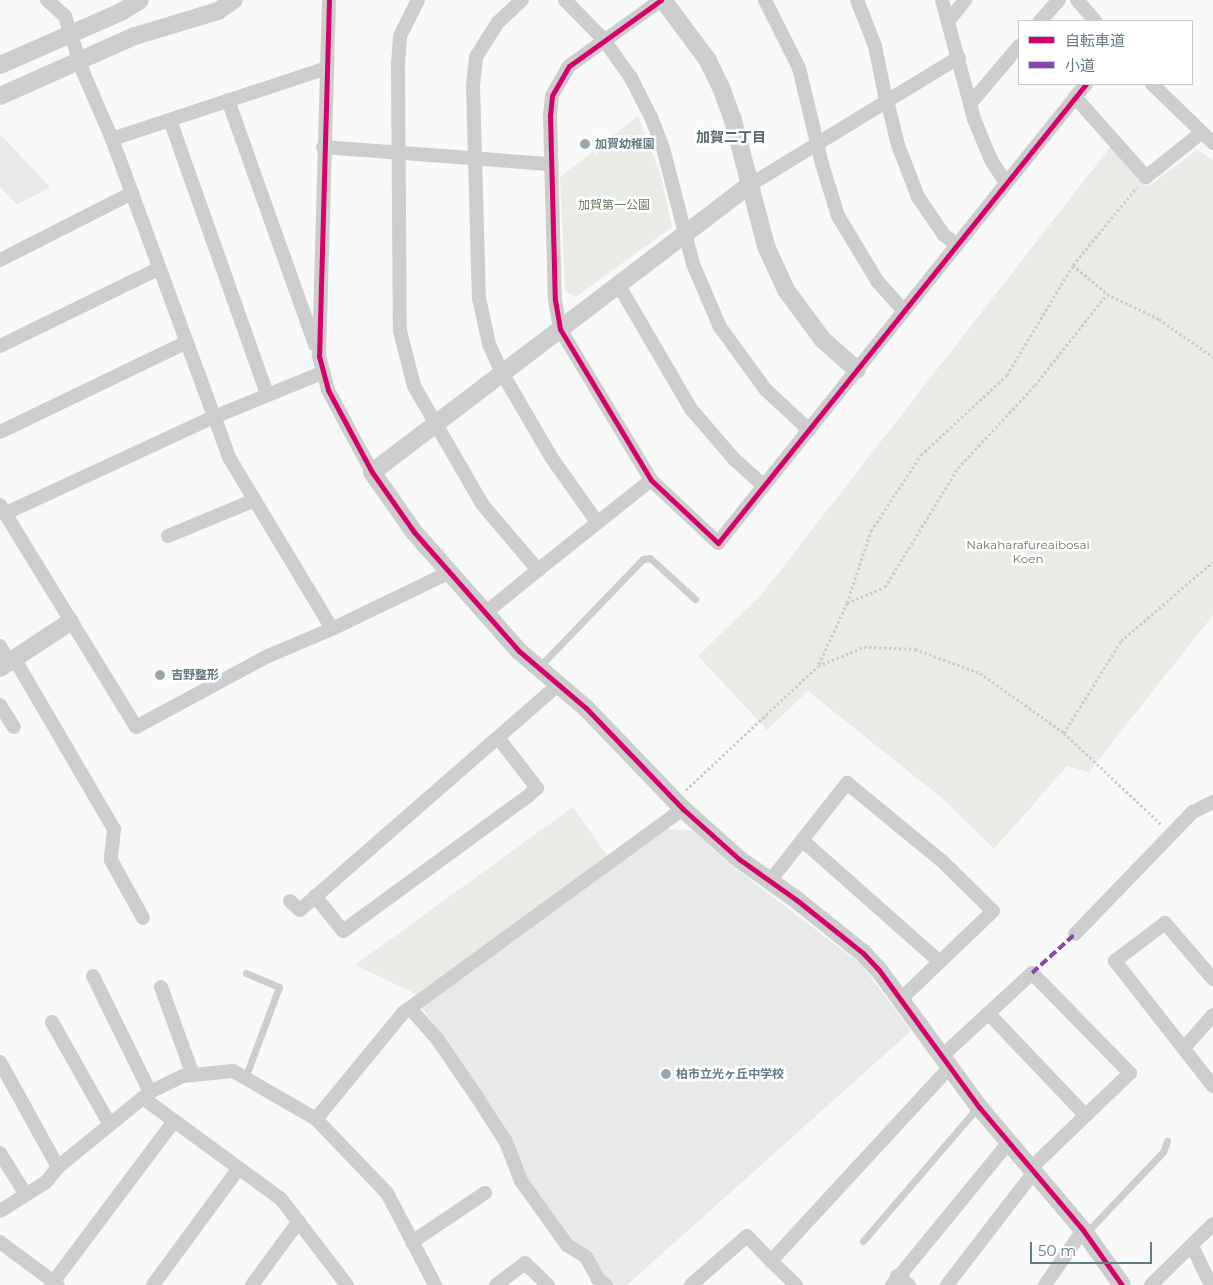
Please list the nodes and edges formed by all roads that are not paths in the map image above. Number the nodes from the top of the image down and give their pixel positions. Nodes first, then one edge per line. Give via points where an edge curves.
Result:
1 (47, 0) edge
2 (140, 0) edge
3 (234, 0) edge
4 (329, 0) edge
5 (418, 0) edge
6 (522, 0) edge
7 (565, 0) edge
8 (662, 0) edge
9 (764, 0) edge
10 (857, 0) edge
11 (942, 0) edge
12 (965, 0) edge
13 (1059, 0) edge
14 (1077, 0) edge
15 (949, 20) junction
16 (1041, 20) edge
17 (1094, 20) edge
18 (71, 34) junction
19 (604, 40) junction
20 (1018, 47) edge
21 (959, 57) junction
22 (79, 61) junction
23 (0, 65) edge
24 (327, 68) junction
25 (1085, 85) edge
26 (1153, 85) edge
27 (0, 96) edge
28 (1075, 97) junction
29 (228, 100) junction
30 (886, 100) junction
31 (970, 104) junction
32 (170, 120) junction
33 (1201, 133) junction
34 (112, 139) junction
35 (818, 141) junction
36 (1213, 143) edge
37 (323, 147) junction
38 (398, 152) junction
39 (475, 160) junction
40 (550, 164) junction
41 (1006, 183) junction
42 (748, 186) junction
43 (132, 194) junction
44 (684, 235) junction
45 (957, 245) junction
46 (0, 260) edge
47 (158, 269) junction
48 (618, 284) junction
49 (904, 311) junction
50 (560, 329) junction
51 (185, 343) junction
52 (0, 346) edge
53 (319, 356) junction
54 (858, 370) junction
55 (501, 372) junction
56 (322, 373) junction
57 (267, 394) junction
58 (214, 417) junction
59 (435, 424) junction
60 (809, 430) junction
61 (0, 432) edge
62 (372, 472) junction
63 (651, 480) junction
64 (764, 486) junction
65 (255, 500) junction
66 (4, 516) edge
67 (598, 522) junction
68 (168, 536) dead end
69 (538, 570) junction
70 (448, 573) junction
71 (695, 599) dead end
72 (484, 614) junction
73 (70, 622) junction
74 (332, 630) junction
75 (0, 646) edge
76 (8, 663) edge
77 (538, 668) junction
78 (558, 685) junction
79 (0, 705) edge
80 (14, 727) dead end
81 (499, 738) junction
82 (1213, 802) edge
83 (679, 805) junction
84 (802, 840) junction
85 (770, 881) junction
86 (315, 896) junction
87 (290, 901) dead end
88 (144, 918) dead end
89 (1075, 934) dead end
90 (940, 962) junction
91 (246, 973) dead end
92 (93, 976) dead end
93 (1213, 979) edge
94 (162, 987) dead end
95 (900, 1000) junction
96 (410, 1008) junction
97 (988, 1013) junction
98 (1213, 1015) edge
99 (52, 1022) dead end
100 (1184, 1048) junction
101 (0, 1062) edge
102 (945, 1062) junction
103 (193, 1075) junction
104 (245, 1078) junction
105 (1213, 1086) edge
106 (147, 1095) junction
107 (979, 1107) junction
108 (1085, 1115) junction
109 (316, 1119) junction
110 (174, 1121) junction
111 (110, 1125) junction
112 (1167, 1141) dead end
113 (1010, 1142) junction
114 (0, 1153) edge
115 (58, 1167) junction
116 (239, 1168) junction
117 (1033, 1170) junction
118 (485, 1193) dead end
119 (26, 1195) junction
120 (0, 1211) edge
121 (299, 1221) junction
122 (1213, 1224) edge
123 (1084, 1232) junction
124 (863, 1241) dead end
125 (0, 1242) edge
126 (412, 1242) junction
127 (1192, 1246) junction
128 (771, 1261) junction
129 (894, 1280) edge
130 (54, 1284) edge
131 (153, 1285) edge
132 (252, 1285) edge
133 (346, 1285) edge
134 (435, 1285) edge
135 (496, 1285) edge
136 (548, 1285) edge
137 (606, 1285) edge
138 (691, 1285) edge
139 (796, 1285) edge
140 (909, 1285) edge
141 (947, 1285) edge
142 (1044, 1285) edge
143 (1122, 1285) edge
144 (1151, 1285) edge
145 (1212, 1285) edge

1 - 18 street via 65,16
2 - 18 street
3 - 22 street via 218,11 135,36
4 - 24 street
5 - 38 street via 400,36
6 - 39 street via 498,22 476,57 472,87
7 - 19 street
8 - 19 street
8 - 42 street via 707,59 722,90 740,143
9 - 35 street via 799,68
10 - 30 street via 875,46
11 - 15 street
12 - 15 street
13 - 16 street
14 - 17 street
15 - 21 street
18 - 22 street
18 - 23 street
19 - 40 street via 569,66 559,81 550,115
19 - 44 street via 631,78 651,117 663,148
20 - 31 street
21 - 30 street
21 - 31 street
22 - 27 street
22 - 34 street
24 - 29 street
24 - 37 street
25 - 28 street
26 - 33 street
28 - 33 street via 1146,177
28 - 41 street
29 - 32 street
29 - 53 street
30 - 35 street
30 - 45 street via 898,145 918,197 944,235
31 - 41 street via 991,160
32 - 34 street
32 - 57 street
33 - 36 street
34 - 43 street
35 - 42 street
35 - 49 street via 838,216 873,275
37 - 38 street
37 - 53 street
38 - 39 street
38 - 59 street via 400,331 414,386
39 - 40 street
39 - 55 street via 478,298 489,344
40 - 50 street
41 - 45 street
42 - 44 street
42 - 54 street via 766,246 786,290 823,340
43 - 46 street
43 - 47 street
44 - 48 street
44 - 60 street via 720,327 766,390
45 - 49 street
47 - 51 street
47 - 52 street
48 - 50 street
48 - 64 street via 691,410 734,459
49 - 54 street
50 - 55 street
50 - 63 street
51 - 58 street
51 - 61 street
53 - 56 street
54 - 60 street
55 - 59 street
55 - 67 street via 551,457
56 - 57 street
56 - 62 street
57 - 58 street
58 - 65 street via 230,459
58 - 66 street
59 - 62 street
59 - 69 street via 482,504
60 - 64 street
62 - 70 street via 414,532
63 - 64 street via 718,543
63 - 67 street
65 - 68 street
65 - 74 street
66 - 73 street
67 - 69 street
69 - 72 street
70 - 72 street
70 - 74 street
71 - 77 lane via 650,558 643,560
72 - 77 street
73 - 74 street via 136,727 268,656
73 - 76 street
75 - 76 street
76 - 88 street via 114,829 111,860
77 - 78 street
78 - 81 street
78 - 83 street via 586,708
79 - 80 street
81 - 86 street
81 - 86 street via 537,788 528,796 343,930
82 - 89 street via 1193,812
83 - 85 street via 739,859
83 - 96 street
84 - 85 street
84 - 90 street
84 - 90 street via 847,782 942,861 993,911
85 - 95 street via 863,953
86 - 87 street via 300,910
90 - 95 street
91 - 104 lane via 279,987
92 - 106 street
93 - 100 street via 1165,923 1115,961
94 - 103 street
95 - 102 street
96 - 109 street
96 - 137 street via 438,1040 506,1142 520,1181 567,1245 586,1257 598,1279
97 - 102 street
97 - 108 street
97 - 108 street via 1032,973 1130,1072
98 - 100 street
99 - 111 street
100 - 105 street
101 - 115 street
102 - 107 street
102 - 128 street
103 - 104 street via 233,1071
103 - 106 street via 183,1076
104 - 109 street
106 - 110 street
106 - 111 street
107 - 113 street
107 - 124 lane
108 - 117 street
109 - 126 street via 386,1193
110 - 116 street
110 - 130 street
111 - 115 street
112 - 123 lane via 1163,1152
113 - 117 street
113 - 129 street
114 - 119 street
115 - 119 street via 46,1182
116 - 121 street via 281,1199
116 - 131 street
117 - 123 street
117 - 141 street
118 - 126 street
119 - 120 street
121 - 132 street
121 - 133 street
122 - 127 street
123 - 142 street
123 - 143 street
125 - 130 street
126 - 134 street
127 - 144 street
127 - 145 street
128 - 138 street via 747,1236
128 - 139 street
129 - 140 street
135 - 136 street via 525,1263

